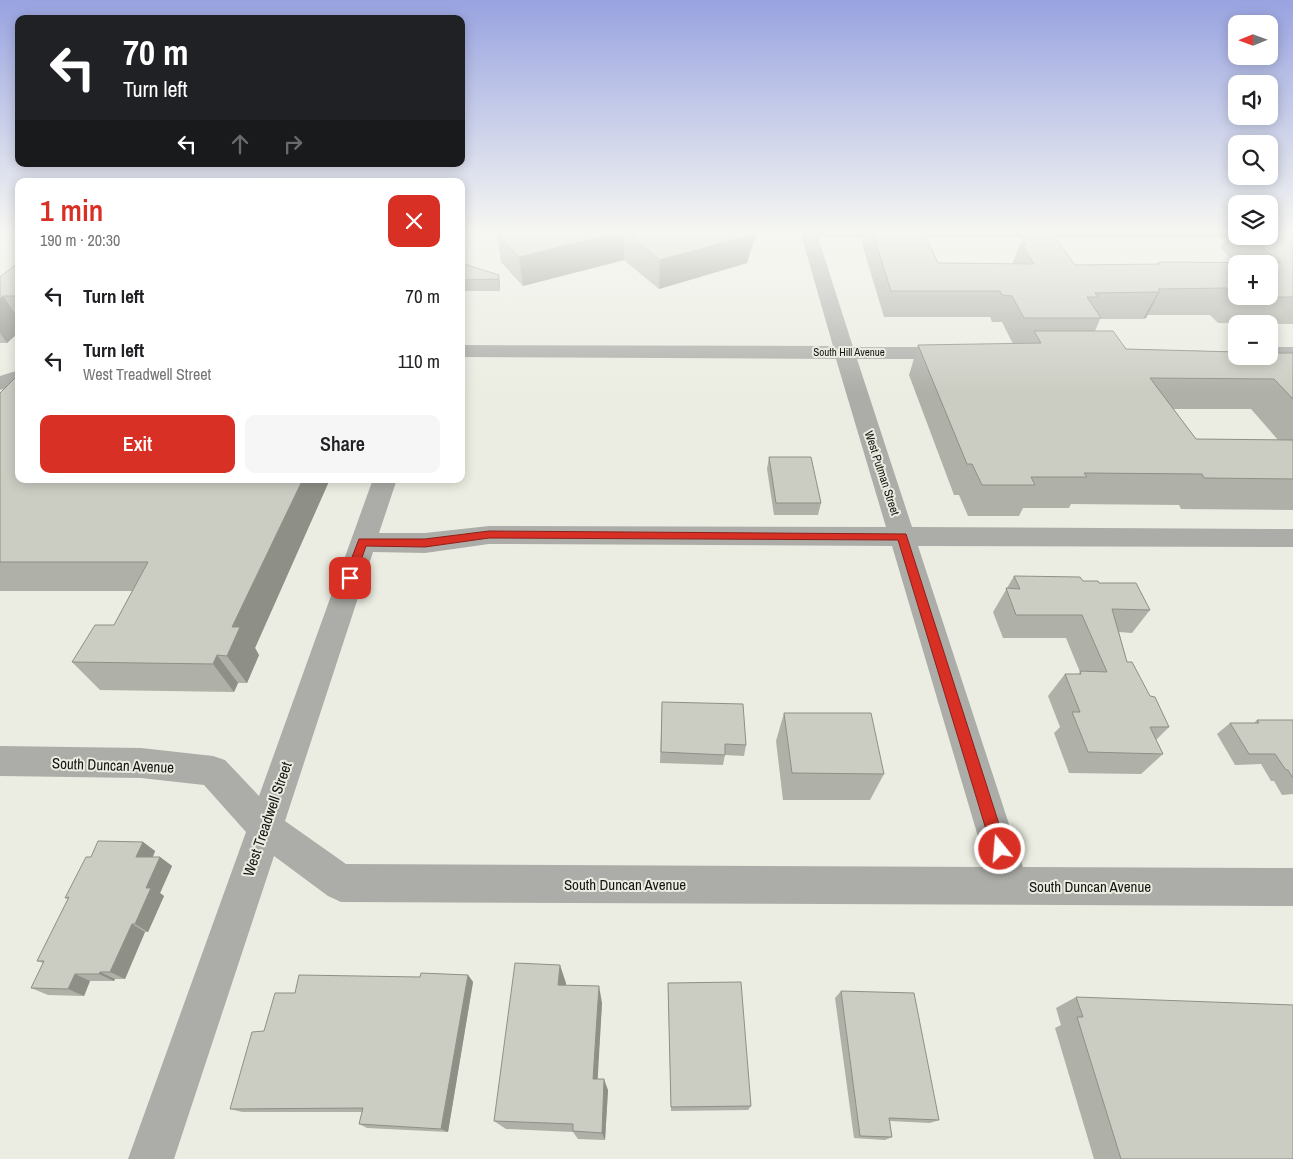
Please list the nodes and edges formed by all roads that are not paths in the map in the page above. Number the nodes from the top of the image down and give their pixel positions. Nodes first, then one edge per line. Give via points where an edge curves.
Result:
1 (824, 285) edge
2 (465, 351) edge
3 (844, 353) junction
4 (972, 353) edge
5 (1278, 353) edge
6 (1293, 353) edge
7 (15, 378) edge
8 (0, 384) edge
9 (384, 483) edge
10 (902, 537) junction
11 (1293, 538) edge
12 (362, 542) junction
13 (0, 762) edge
14 (264, 827) junction
15 (1011, 886) junction
16 (1293, 887) edge
17 (151, 1159) edge

1 - 3 street, West Putman Street
2 - 3 street, South Hill Avenue
3 - 4 street, South Hill Avenue
3 - 10 street, West Putman Street
5 - 6 street
7 - 8 street
9 - 12 street, West Treadwell Street
10 - 11 street
10 - 12 street via 489,535 425,543
10 - 15 street, West Putman Street
12 - 14 street, West Treadwell Street
13 - 14 street, South Duncan Avenue via 141,763 213,771
14 - 15 street, South Duncan Avenue via 341,883
14 - 17 street, West Treadwell Street
15 - 16 street, South Duncan Avenue

